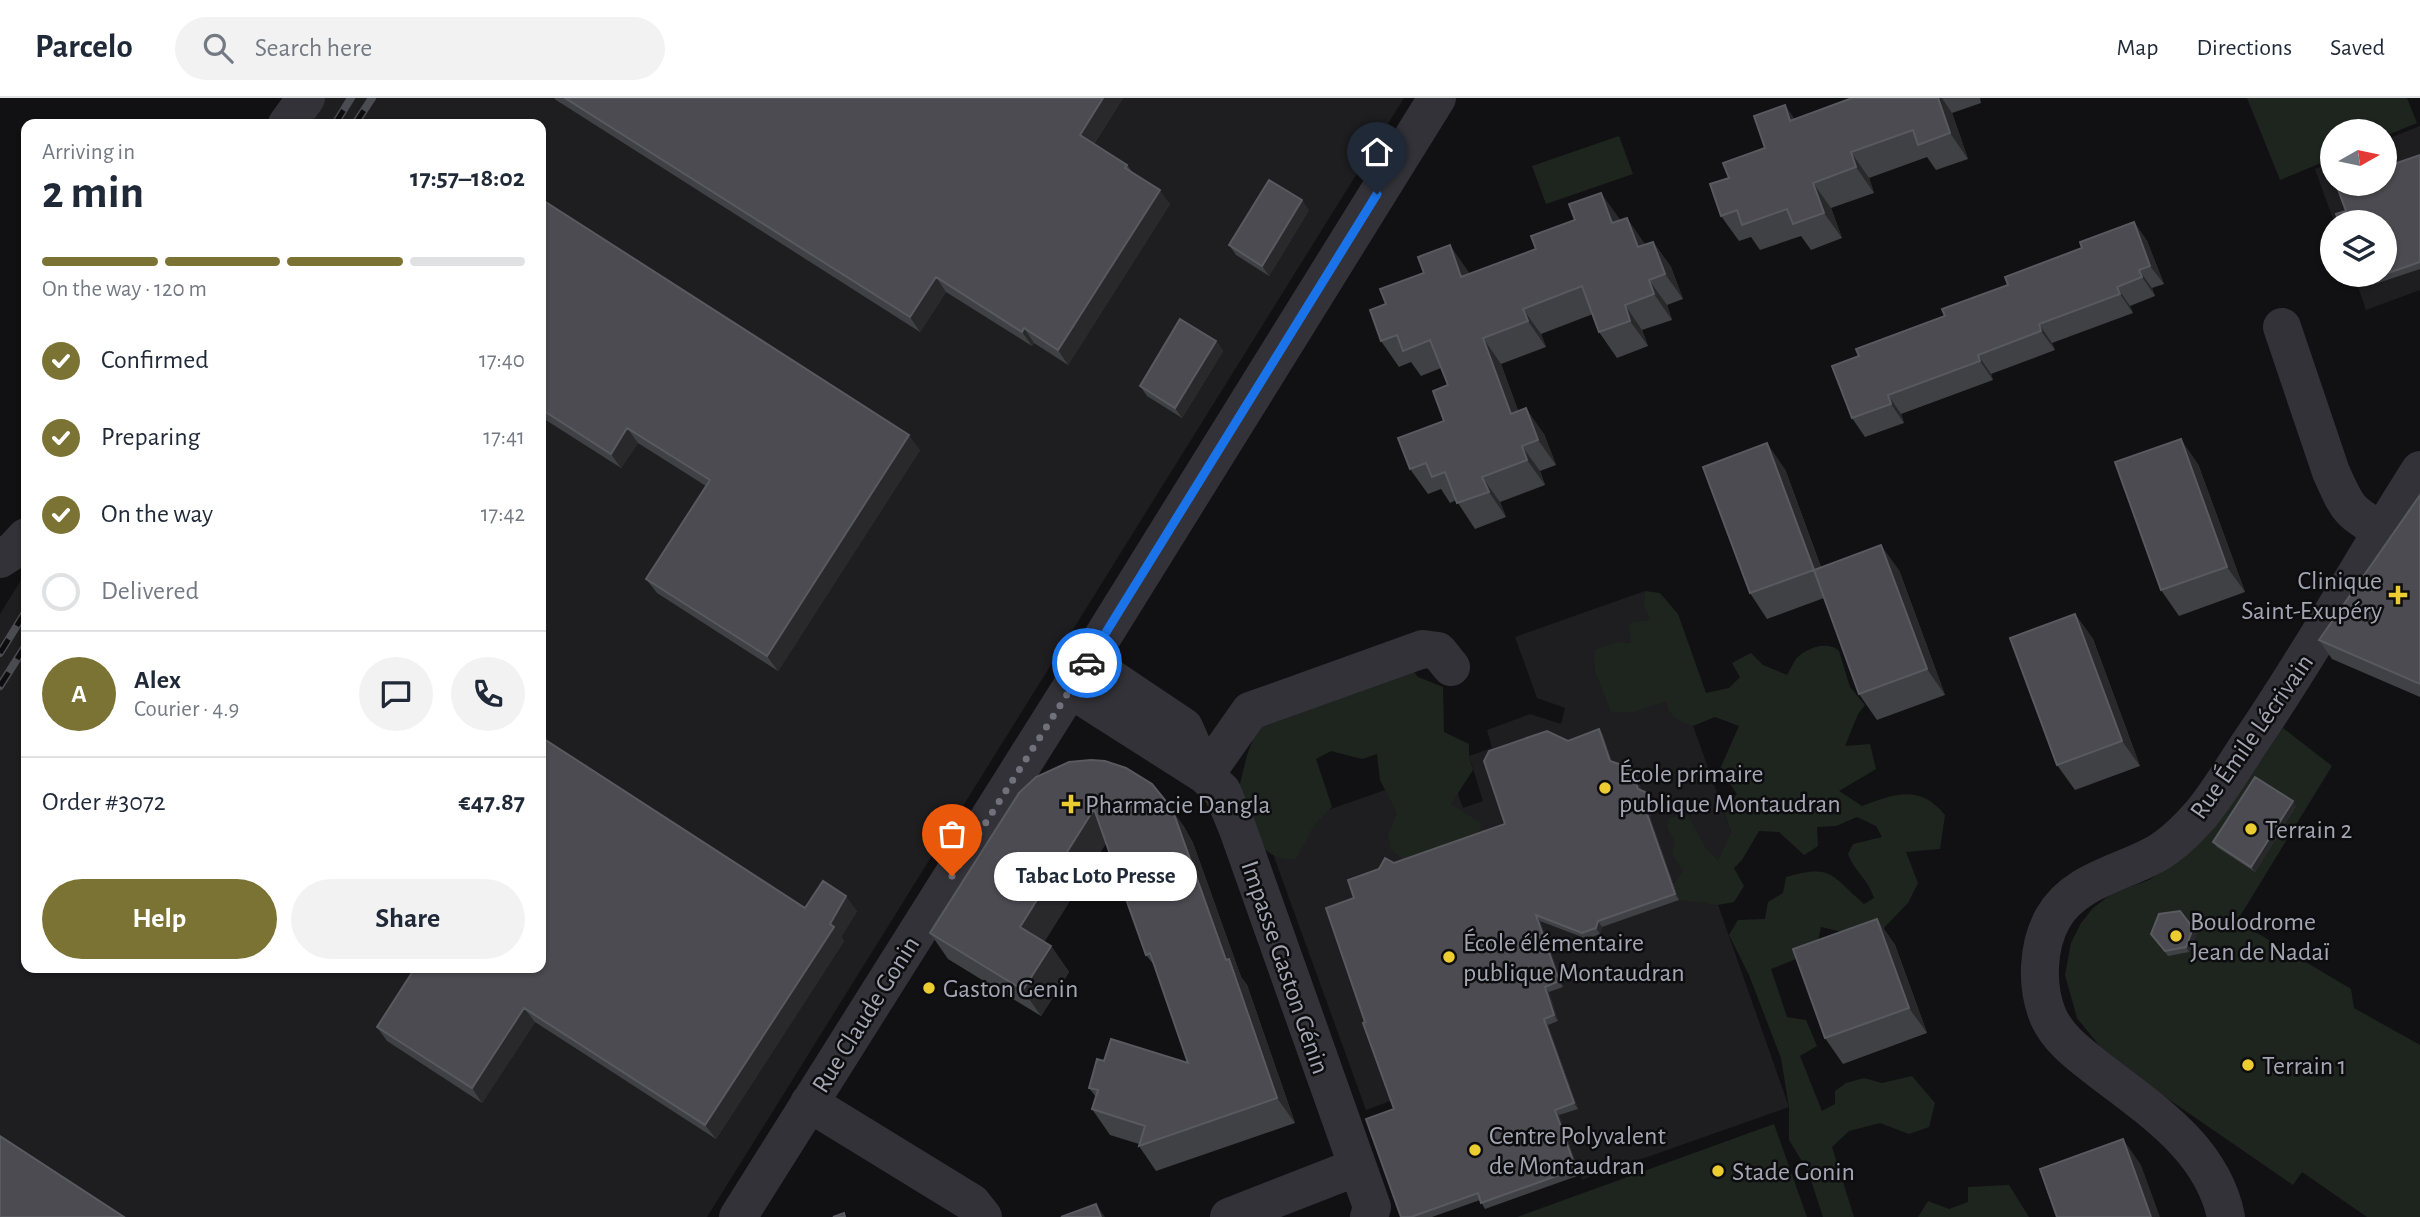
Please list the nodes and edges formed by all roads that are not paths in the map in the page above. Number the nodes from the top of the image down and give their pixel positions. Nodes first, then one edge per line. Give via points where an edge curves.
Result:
1 (306, 98) edge
2 (1437, 98) edge
3 (291, 119) edge
4 (2282, 327) dead end
5 (2420, 470) edge
6 (2383, 531) junction
7 (21, 542) edge
8 (0, 559) edge
9 (1451, 667) dead end
10 (1079, 675) junction
11 (1205, 775) junction
12 (809, 1103) junction
13 (1357, 1167) junction
14 (738, 1217) edge
15 (983, 1217) edge
16 (1229, 1217) edge
17 (1369, 1217) edge
18 (2226, 1217) edge

1 - 3 street
2 - 10 street, Rue Claude Gonin
4 - 6 street via 2341,494 2357,517
5 - 6 street, Rue Émile Lécrivain
6 - 18 street, Rue Émile Lécrivain via 2286,690 2202,814 2156,854 2080,890 2052,919 2044,942 2040,968 2043,1001 2058,1032 2074,1051 2180,1135 2212,1176
7 - 8 street
9 - 11 street via 1438,651 1423,649 1250,711
10 - 11 street, Impasse Gaston Génin
10 - 12 street, Rue Claude Gonin
11 - 13 street, Impasse Gaston Génin via 1222,791 1237,827
12 - 14 street, Rue Claude Gonin
12 - 15 street via 972,1203
13 - 16 street
13 - 17 street, Impasse Gaston Génin via 1372,1207

